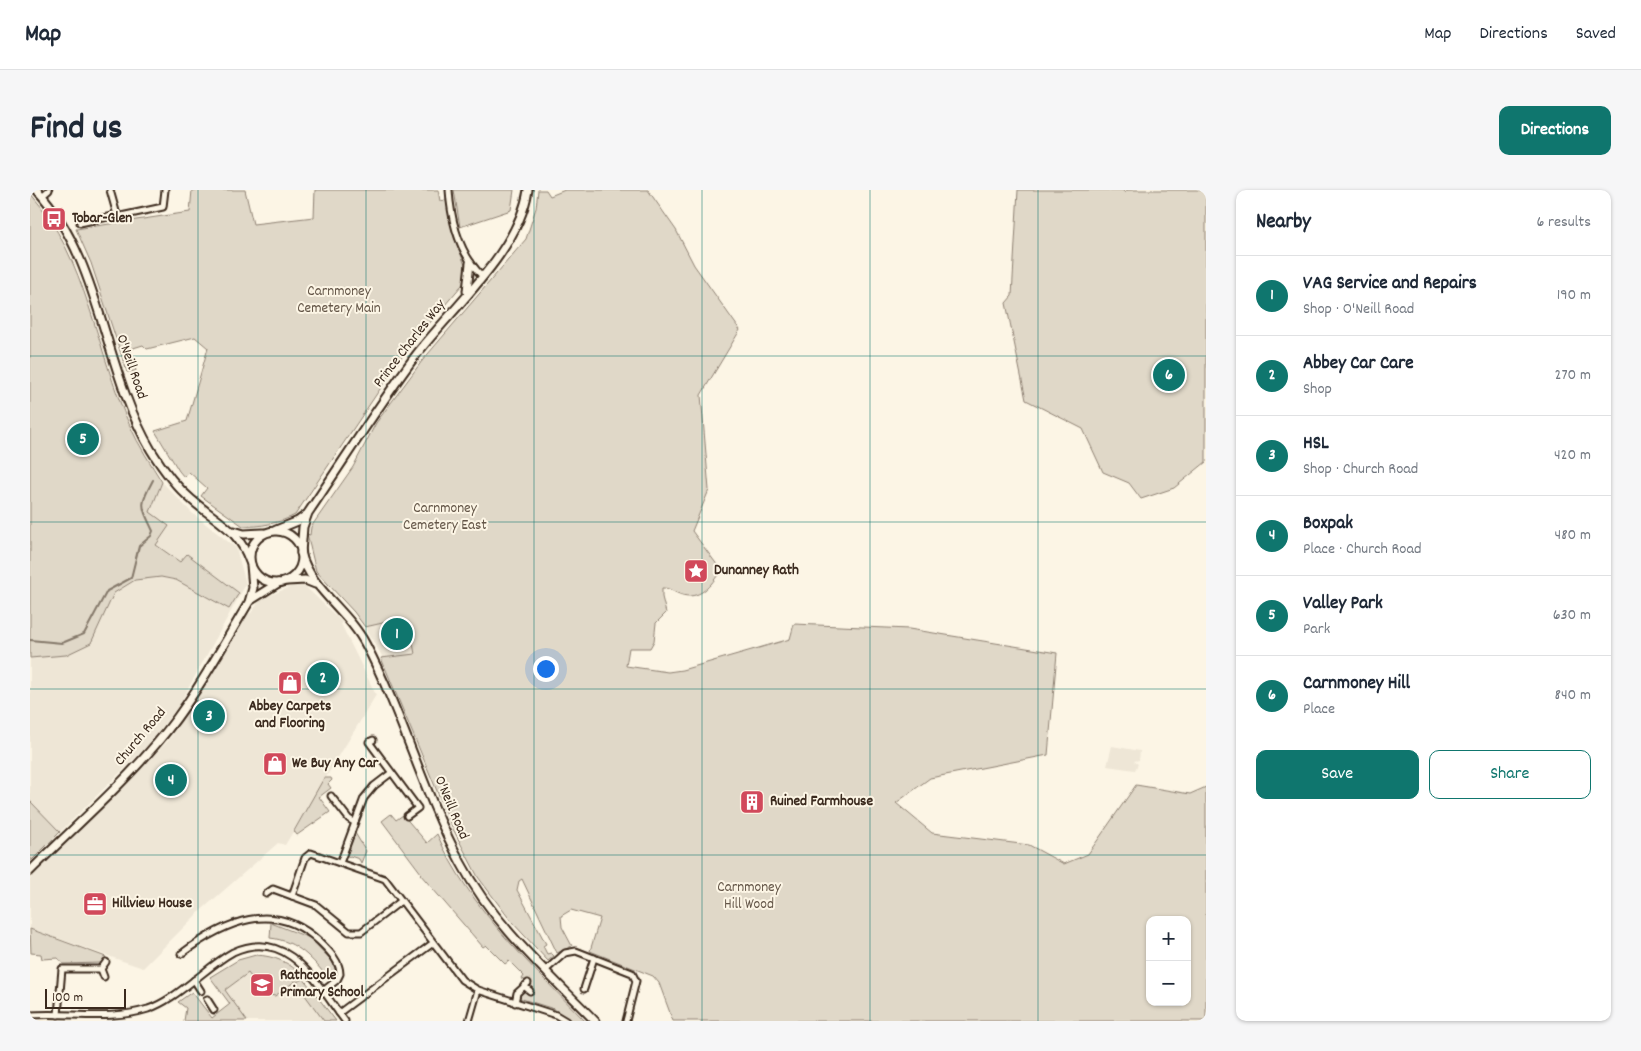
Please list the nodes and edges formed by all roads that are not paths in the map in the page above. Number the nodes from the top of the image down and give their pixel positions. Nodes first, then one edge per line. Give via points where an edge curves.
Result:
1 (49, 190) edge
2 (110, 190) edge
3 (164, 190) edge
4 (449, 190) edge
5 (528, 190) edge
6 (40, 193) edge
7 (116, 215) junction
8 (80, 223) dead end
9 (470, 263) junction
10 (482, 276) junction
11 (466, 294) junction
12 (308, 513) junction
13 (232, 530) junction
14 (270, 532) junction
15 (301, 553) junction
16 (251, 564) junction
17 (281, 582) junction
18 (316, 584) junction
19 (249, 602) junction
20 (373, 740) dead end
21 (392, 773) junction
22 (331, 796) dead end
23 (407, 816) dead end
24 (354, 822) junction
25 (340, 863) junction
26 (30, 871) edge
27 (266, 894) dead end
28 (292, 896) junction
29 (401, 901) junction
30 (433, 943) junction
31 (182, 950) dead end
32 (594, 958) junction
33 (106, 962) dead end
34 (101, 969) junction
35 (546, 970) junction
36 (104, 977) dead end
37 (194, 980) junction
38 (584, 989) dead end
39 (478, 990) junction
40 (201, 991) dead end
41 (323, 991) junction
42 (530, 991) dead end
43 (207, 999) dead end
44 (515, 1003) junction
45 (214, 1010) dead end
46 (339, 1013) junction
47 (30, 1014) edge
48 (58, 1015) junction
49 (78, 1018) edge
50 (345, 1021) edge
51 (469, 1021) edge
52 (566, 1021) edge
53 (595, 1021) edge
54 (626, 1021) edge

1 - 6 street
2 - 7 street
3 - 7 street via 163,207
4 - 9 street via 456,231
5 - 10 main road, Prince Charles Way via 517,228
6 - 13 main road, O'Neill Road via 72,244 143,436 181,490
7 - 8 street
9 - 10 street
9 - 11 main road via 471,275
10 - 11 main road, Prince Charles Way
11 - 12 main road, Prince Charles Way via 390,390
12 - 14 main road, Prince Charles Way via 286,527
12 - 15 main road, Prince Charles Way via 303,527
13 - 14 main road via 244,534
13 - 16 main road, O'Neill Road
14 - 15 main road via 282,532 292,537
14 - 16 main road via 259,537 252,546
15 - 17 main road via 298,570
15 - 18 main road, O'Neill Road
16 - 17 main road via 262,579
16 - 19 main road, Church Road via 254,588
17 - 18 main road via 297,579
17 - 19 main road, Church Road
18 - 35 main road, O'Neill Road via 347,616 364,641 384,681 444,829 470,879 494,914
19 - 26 main road, Church Road via 190,699 157,743
20 - 21 street via 369,742
21 - 23 street via 418,808
21 - 24 street via 368,792
22 - 24 street
24 - 25 street
25 - 28 street via 311,853 308,855
25 - 29 street via 381,876
27 - 28 street via 273,889
28 - 29 street via 316,905 356,934
29 - 30 street
30 - 39 street via 462,980
30 - 46 street
31 - 41 street via 213,931 244,920 270,919 289,924 317,939 336,960 340,968 337,980
32 - 35 street via 570,952
32 - 38 street
32 - 54 street via 635,976
33 - 34 street
34 - 36 street
34 - 48 street via 62,969
35 - 53 main road, O'Neill Road
37 - 40 street
37 - 41 street via 235,952 267,948 279,950 299,961
37 - 49 street via 162,1004 147,1010
39 - 44 street
39 - 51 street
41 - 46 street
42 - 44 street via 526,984 517,993
43 - 45 street
44 - 52 street
46 - 50 street
47 - 48 street
48 - 49 street

